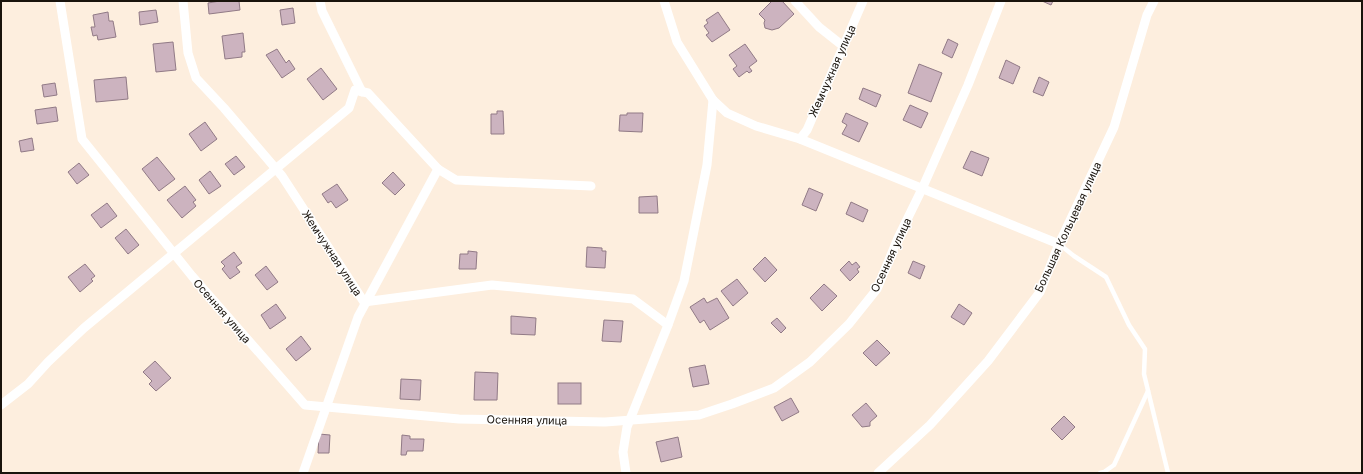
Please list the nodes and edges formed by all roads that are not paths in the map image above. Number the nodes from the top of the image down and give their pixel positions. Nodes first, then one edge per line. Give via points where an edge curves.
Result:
1 (60, 1) edge
2 (183, 1) edge
3 (320, 1) edge
4 (664, 1) edge
5 (795, 1) edge
6 (863, 1) edge
7 (1001, 1) edge
8 (1154, 1) edge
9 (843, 46) junction
10 (362, 92) junction
11 (713, 100) junction
12 (800, 139) junction
13 (276, 169) junction
14 (438, 169) junction
15 (591, 186) dead end
16 (922, 189) junction
17 (1059, 244) junction
18 (174, 254) junction
19 (366, 302) junction
20 (668, 325) junction
21 (1148, 391) junction
22 (1, 405) edge
23 (327, 407) junction
24 (629, 420) junction
25 (303, 473) edge
26 (626, 473) edge
27 (878, 473) edge
28 (1100, 473) edge
29 (1168, 473) edge

1 - 18 street, Осенняя улица via 82,139
2 - 13 street, Жемчужная улица via 188,53 196,78
3 - 10 street via 322,11
4 - 11 street via 677,42
5 - 9 street via 819,27
6 - 9 street, Жемчужная улица
7 - 16 street, Осенняя улица via 968,85
8 - 17 street, Большая Кольцевая улица via 1147,16 1114,127
9 - 12 street, Жемчужная улица
10 - 13 street via 355,90 349,108
10 - 14 street via 368,93
11 - 12 street via 727,113 756,126
11 - 20 street via 707,165 684,281
12 - 16 street
13 - 18 street
13 - 19 street, Жемчужная улица
14 - 15 street via 456,180
14 - 19 street
16 - 17 street
16 - 24 street, Осенняя улица via 877,289 849,324 810,362 774,388 699,415
17 - 21 lane via 1106,277 1129,325 1145,349 1144,374
17 - 27 street, Большая Кольцевая улица via 1040,292 988,361 930,424
18 - 22 street via 84,328 28,384
18 - 23 street, Осенняя улица via 305,405
19 - 20 street, Жемчужная улица via 492,286 633,299
19 - 23 street via 358,317
20 - 24 street
21 - 28 lane via 1114,465
21 - 29 lane
23 - 24 street, Осенняя улица via 459,419 605,422
23 - 25 street
24 - 26 street via 623,452

